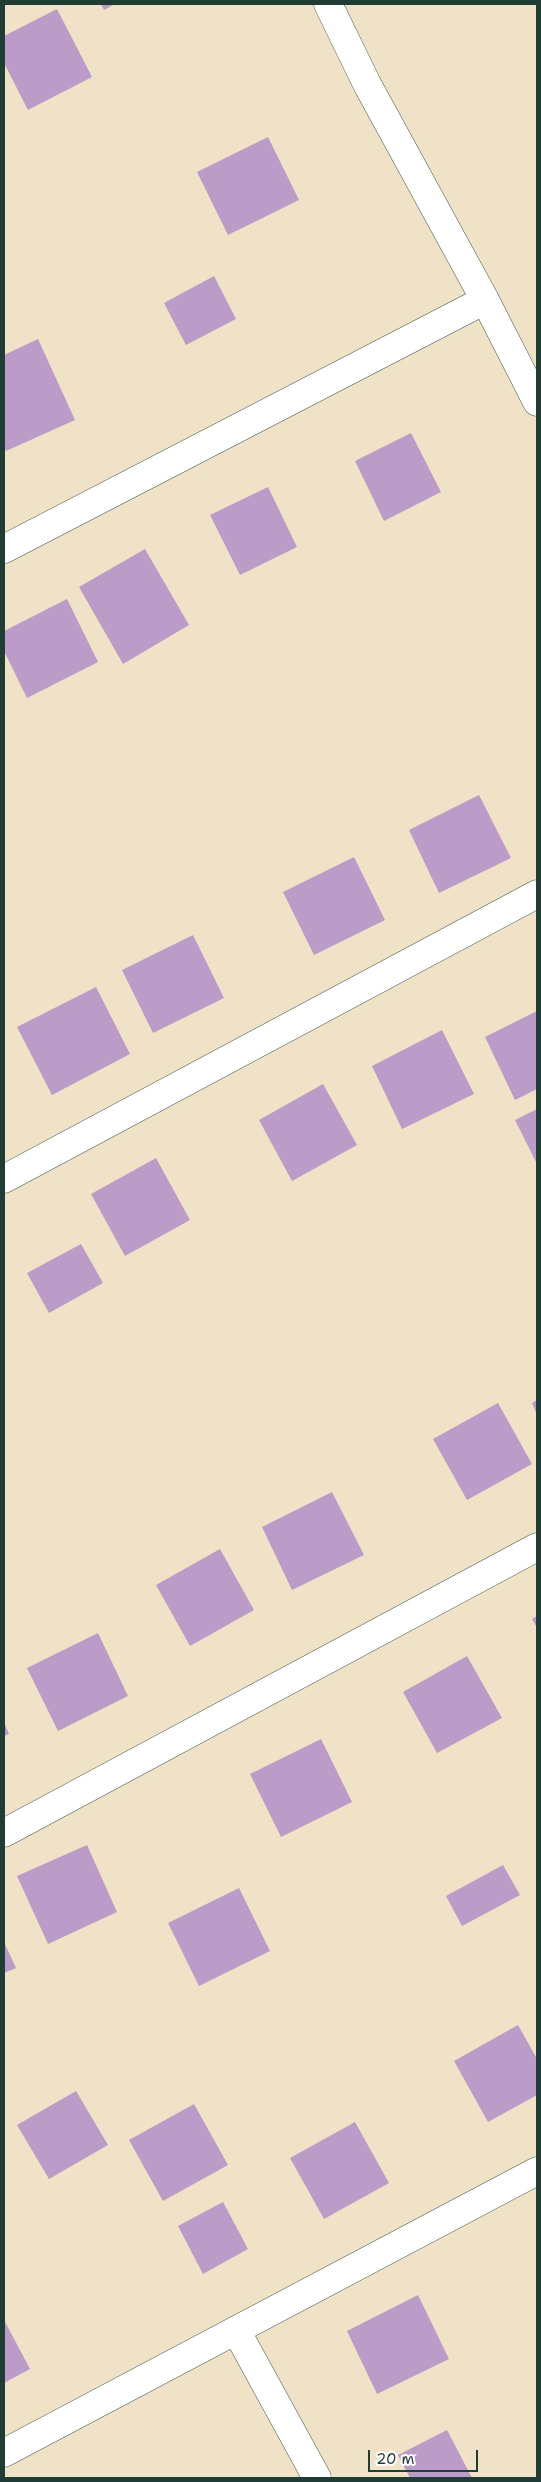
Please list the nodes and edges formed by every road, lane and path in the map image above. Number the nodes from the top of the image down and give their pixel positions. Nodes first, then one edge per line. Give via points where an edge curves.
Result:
1 (328, 4) edge
2 (485, 300) junction
3 (537, 402) edge
4 (4, 549) edge
5 (537, 894) edge
6 (4, 1179) edge
7 (537, 1547) edge
8 (4, 1833) edge
9 (537, 2172) edge
10 (236, 2330) junction
11 (4, 2453) edge
12 (317, 2478) edge

1 - 2 street via 372,93
2 - 3 street
2 - 4 street
5 - 6 street
7 - 8 street
9 - 10 street
10 - 11 street
10 - 12 street

